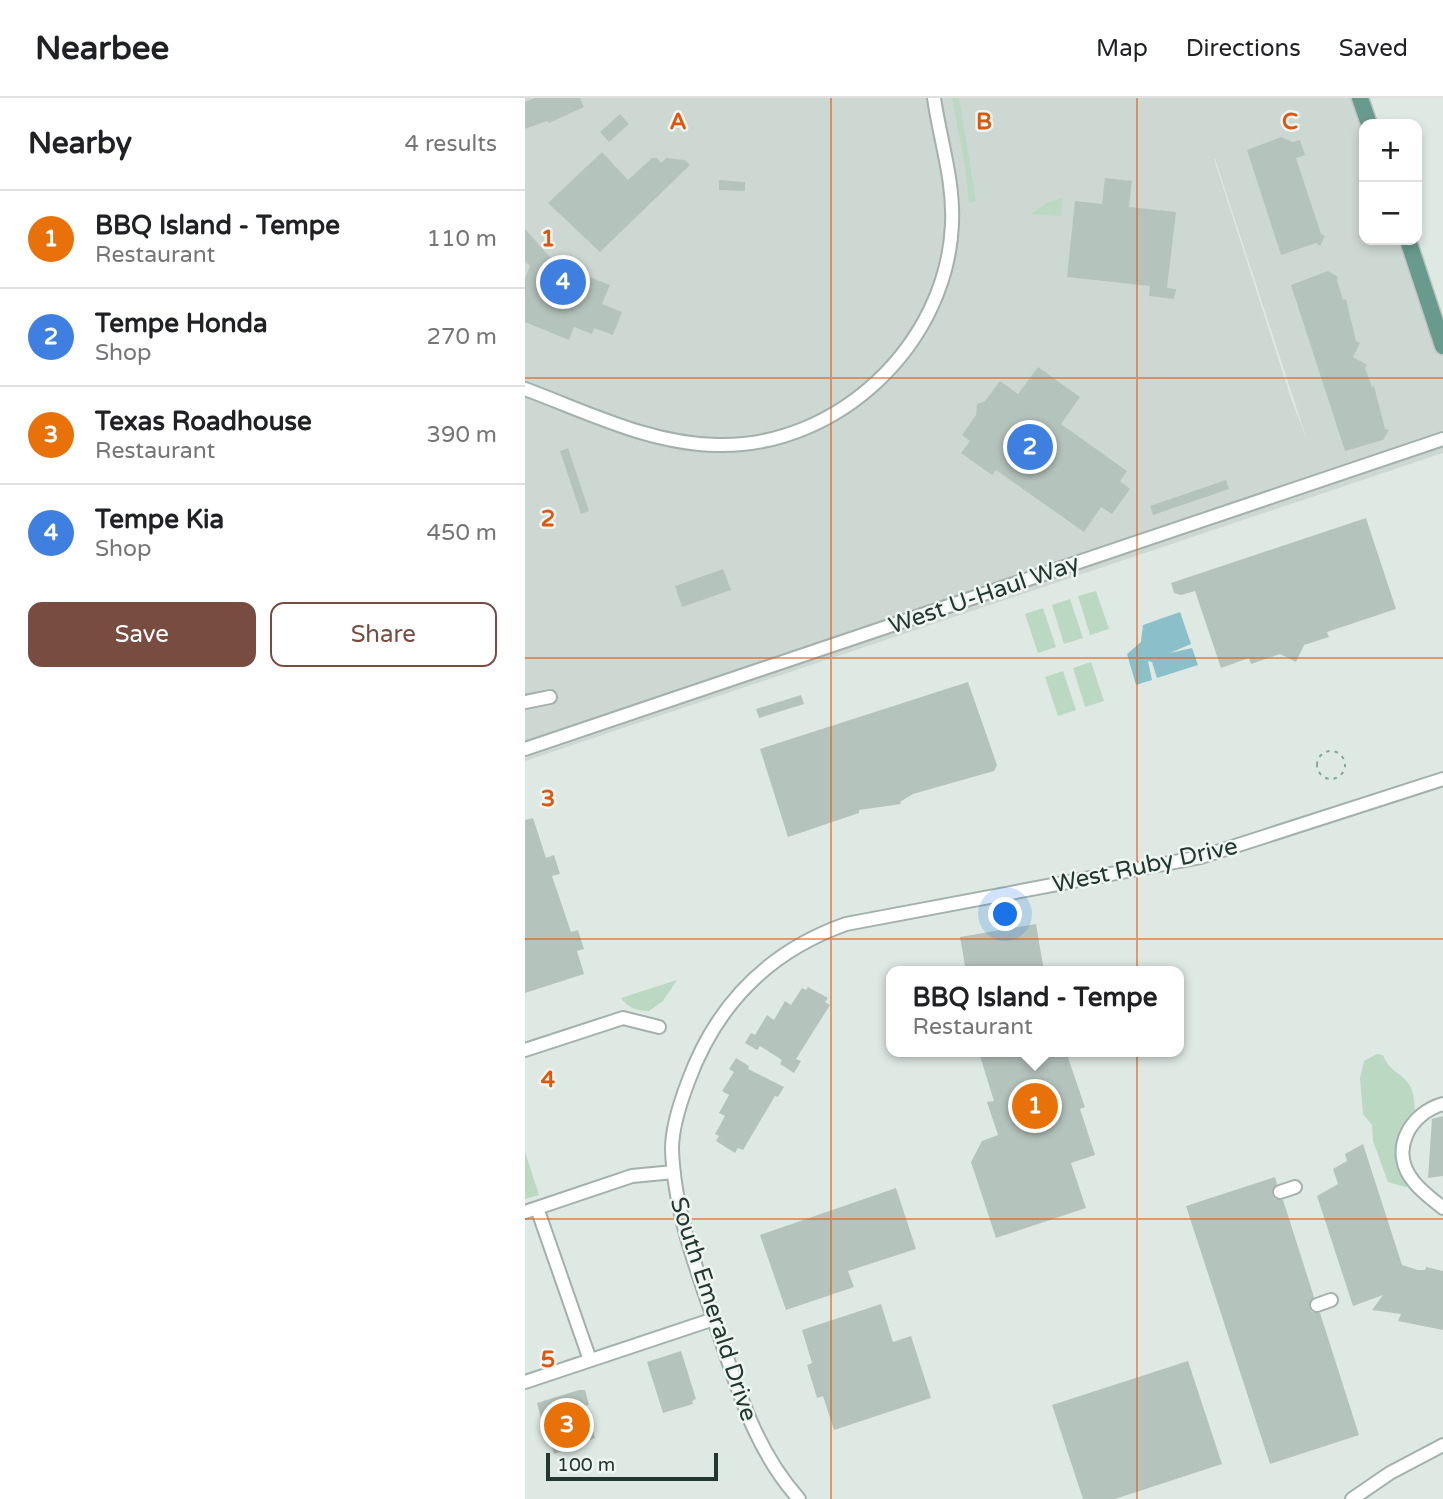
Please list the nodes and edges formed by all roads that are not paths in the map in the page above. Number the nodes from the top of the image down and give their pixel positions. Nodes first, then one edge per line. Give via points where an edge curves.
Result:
1 (934, 98) edge
2 (1360, 98) edge
3 (1367, 119) edge
4 (1410, 245) edge
5 (1442, 342) edge
6 (525, 388) edge
7 (1443, 439) edge
8 (550, 696) dead end
9 (525, 702) edge
10 (525, 749) edge
11 (1443, 779) edge
12 (659, 1027) dead end
13 (525, 1050) edge
14 (1443, 1104) edge
15 (679, 1106) joint
16 (674, 1172) junction
17 (1295, 1187) dead end
18 (1280, 1192) dead end
19 (1443, 1208) edge
20 (531, 1210) edge
21 (1331, 1300) dead end
22 (1317, 1305) dead end
23 (714, 1319) junction
24 (590, 1360) junction
25 (525, 1382) edge
26 (1443, 1446) edge
27 (799, 1499) edge
28 (1352, 1499) edge

1 - 6 street via 952,198 943,271 936,296 910,345 861,396 831,415 785,434 718,445 650,435
2 - 3 main road
4 - 5 main road
7 - 10 street, West U-Haul Way
8 - 9 street
11 - 15 street, West Ruby Drive via 1201,857 870,917 825,931 765,968 727,1004 700,1049
12 - 13 street via 623,1018
14 - 19 street via 1420,1113 1412,1122 1402,1157 1412,1181
15 - 16 street, South Emerald Drive via 672,1146
16 - 20 street via 632,1176
16 - 23 street, South Emerald Drive via 684,1225
17 - 18 street
20 - 24 street
21 - 22 street
23 - 24 street
23 - 27 street, South Emerald Drive via 752,1429
24 - 25 street
26 - 28 street

